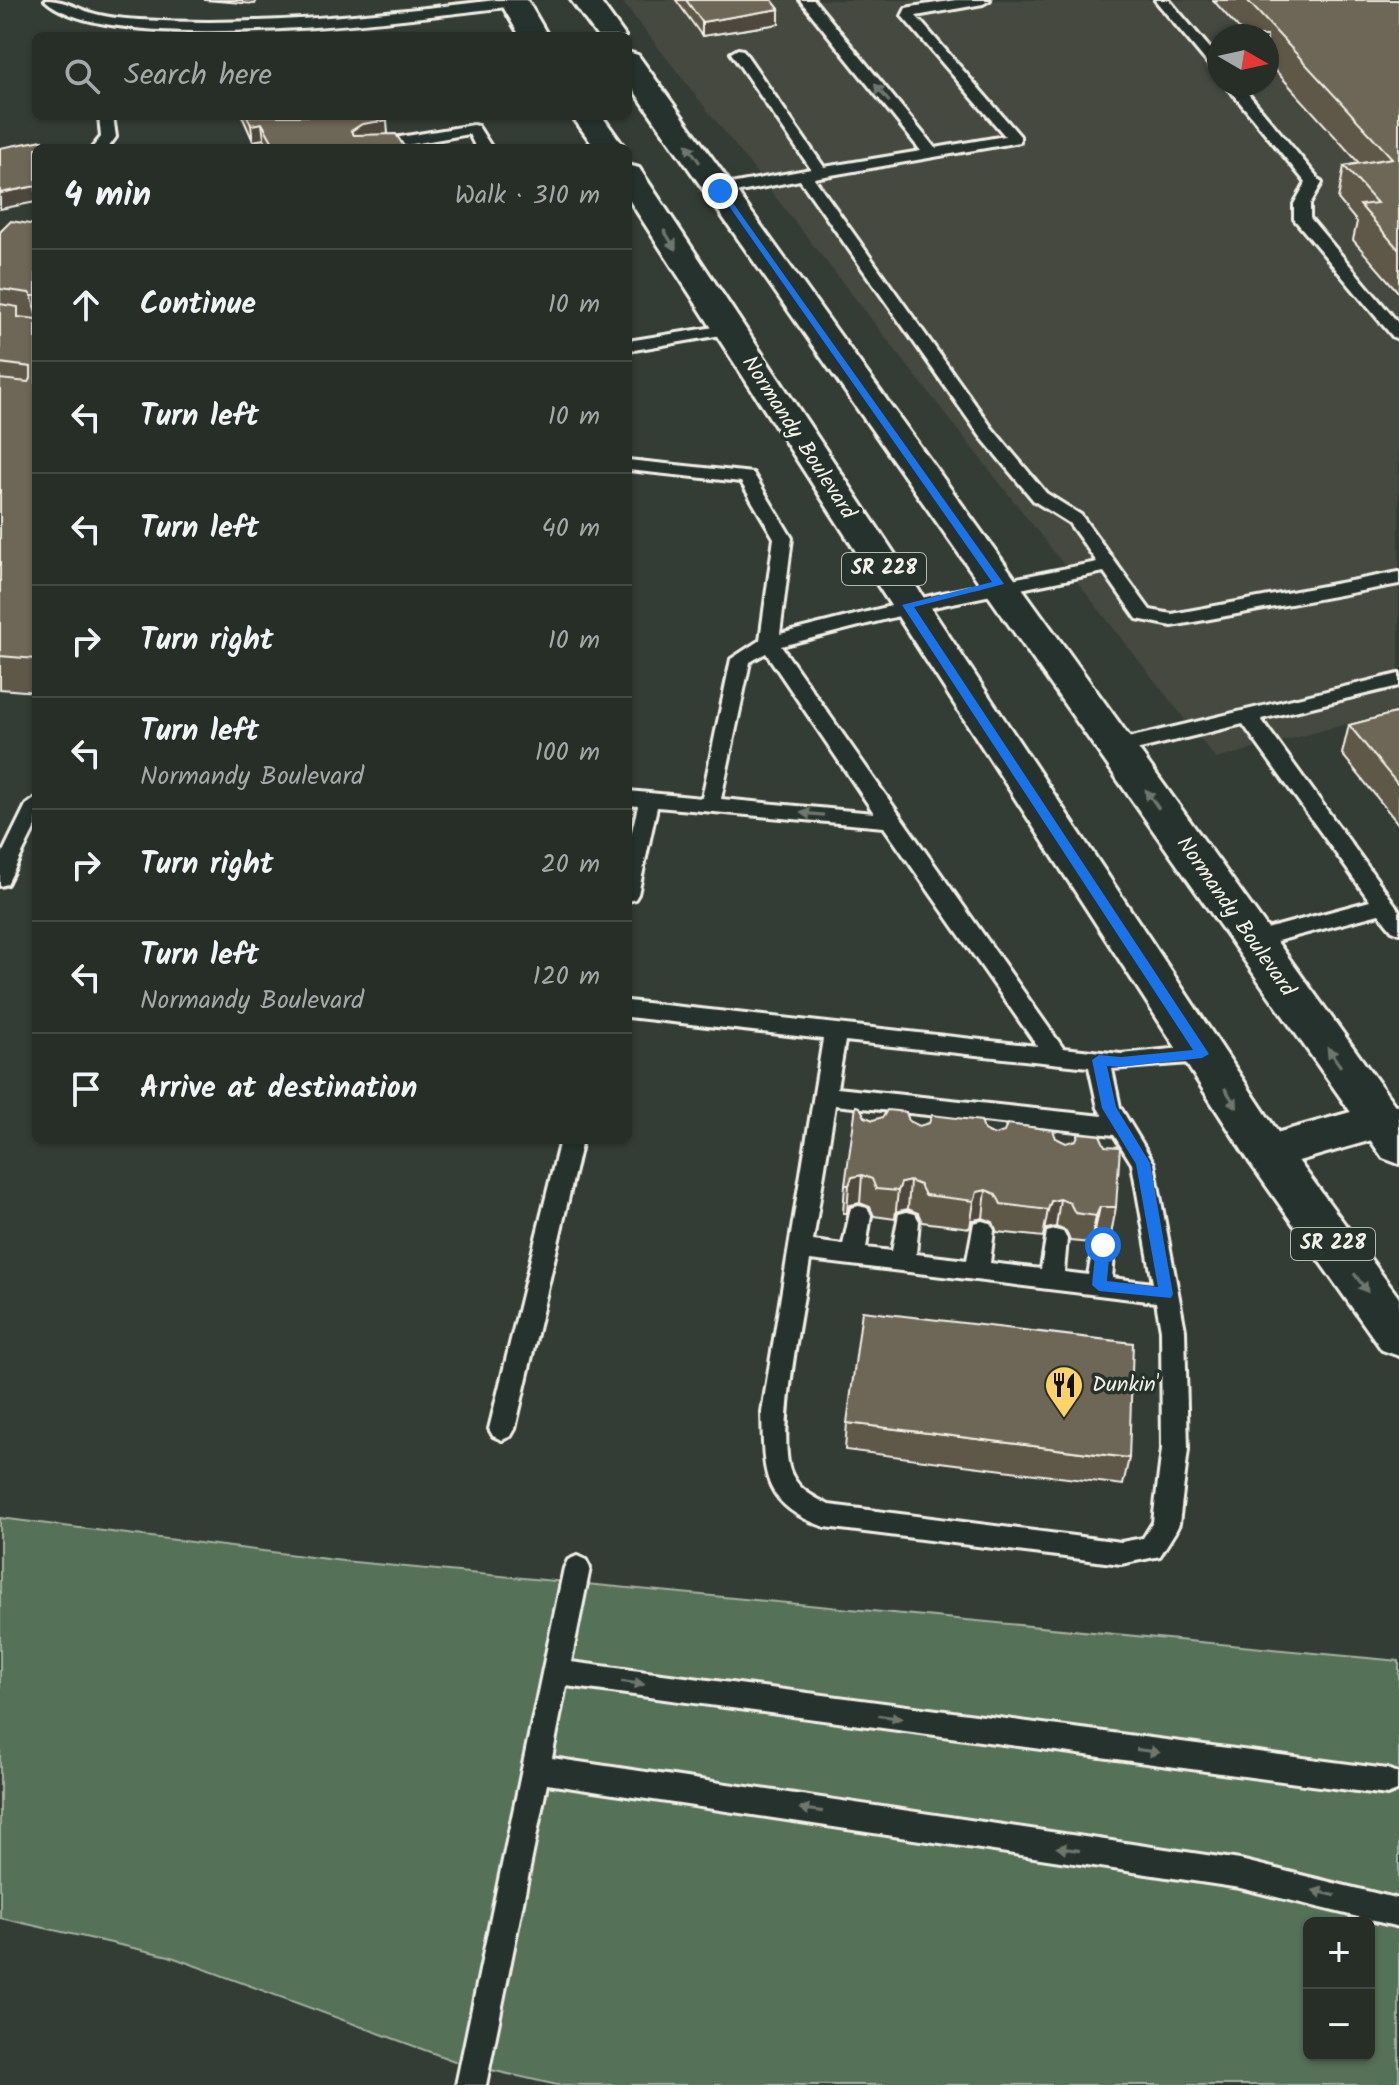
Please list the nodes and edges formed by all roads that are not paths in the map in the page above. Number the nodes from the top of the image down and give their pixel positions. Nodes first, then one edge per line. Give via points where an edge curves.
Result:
1 (52, 0) edge
2 (585, 0) edge
3 (807, 0) edge
4 (983, 0) edge
5 (1162, 0) edge
6 (513, 1) edge
7 (532, 32) edge
8 (608, 32) edge
9 (738, 53) dead end
10 (1207, 54) edge
11 (632, 67) edge
12 (1242, 96) edge
13 (107, 120) edge
14 (590, 120) edge
15 (103, 144) edge
16 (387, 144) edge
17 (482, 144) edge
18 (607, 144) edge
19 (931, 153) junction
20 (812, 173) junction
21 (632, 180) edge
22 (720, 191) junction
23 (727, 330) junction
24 (1399, 334) edge
25 (632, 345) edge
26 (632, 465) edge
27 (1109, 566) junction
28 (1399, 578) edge
29 (999, 584) junction
30 (907, 605) junction
31 (769, 643) junction
32 (1399, 680) edge
33 (1248, 716) junction
34 (1115, 748) junction
35 (632, 798) edge
36 (649, 800) junction
37 (710, 805) junction
38 (32, 813) edge
39 (890, 821) junction
40 (632, 876) edge
41 (0, 879) edge
42 (1384, 905) junction
43 (1399, 925) edge
44 (1251, 940) junction
45 (632, 1009) edge
46 (835, 1032) junction
47 (1202, 1054) junction
48 (1056, 1056) junction
49 (1099, 1060) junction
50 (825, 1095) junction
51 (878, 1101) junction
52 (922, 1106) junction
53 (994, 1113) junction
54 (1065, 1120) junction
55 (874, 1125) edge
56 (1115, 1126) junction
57 (919, 1130) edge
58 (1392, 1130) edge
59 (992, 1138) edge
60 (570, 1144) edge
61 (1063, 1146) edge
62 (1109, 1152) edge
63 (1267, 1152) junction
64 (859, 1215) dead end
65 (907, 1221) dead end
66 (982, 1230) dead end
67 (1055, 1239) dead end
68 (1103, 1245) edge
69 (800, 1249) junction
70 (853, 1256) junction
71 (903, 1262) junction
72 (977, 1271) junction
73 (1052, 1280) junction
74 (1099, 1285) junction
75 (1166, 1294) junction
76 (1399, 1336) edge
77 (502, 1429) dead end
78 (577, 1568) dead end
79 (555, 1672) junction
80 (536, 1769) junction
81 (1387, 1782) dead end
82 (1399, 1913) edge
83 (471, 2085) edge

1 - 6 lane via 87,23 184,26 359,21
2 - 8 main road
19 -> 3 lane
4 - 19 lane via 911,11 909,16 1015,139
5 - 10 lane
6 - 7 main road
9 - 20 lane
22 -> 11 main road, Normandy Boulevard
12 - 24 lane via 1314,183 1302,204 1302,219
13 - 15 lane via 109,137
14 - 18 main road
16 - 17 lane via 473,129
19 - 20 lane
20 - 22 lane
20 - 27 lane via 986,432 1040,497 1075,519
21 -> 23 main road, Normandy Boulevard / SR 228
22 - 29 main road, Normandy Boulevard
23 - 25 lane
23 - 30 main road, Normandy Boulevard / SR 228
26 - 31 lane via 747,477 783,538
27 - 28 lane via 1144,615 1172,620
27 - 29 lane
29 - 30 lane
29 - 34 main road, Normandy Boulevard
30 - 31 lane
30 - 47 main road, Normandy Boulevard / SR 228
31 - 37 lane via 741,659
31 - 39 lane
32 - 33 lane
33 - 34 lane
33 - 42 lane
44 -> 34 main road, Normandy Boulevard
35 - 36 lane
36 - 37 lane
36 - 40 lane
39 -> 37 lane
38 - 41 lane
39 - 48 lane
42 - 43 lane
42 - 44 lane
58 -> 44 main road, Normandy Boulevard
45 - 46 lane
46 - 48 lane
46 - 50 lane
47 - 49 lane
47 -> 63 main road, Normandy Boulevard / SR 228
48 - 49 lane
49 - 56 lane
50 - 51 lane
50 - 69 lane
51 - 52 lane
51 - 55 lane
52 - 53 lane
52 - 57 lane
53 - 54 lane
53 - 59 lane
54 - 56 lane
54 - 61 lane
56 - 62 lane
56 - 75 lane via 1143,1163
58 - 63 main road
60 - 77 lane
63 -> 76 main road, Normandy Boulevard / SR 228
64 - 70 lane
65 - 71 lane
66 - 72 lane
67 - 73 lane
68 - 74 lane
69 - 70 lane
69 - 75 lane via 774,1412 777,1474 793,1498 825,1516 1121,1553 1151,1548 1166,1524 1175,1449 1173,1330
70 - 71 lane
71 - 72 lane
72 - 73 lane
73 - 74 lane
74 - 75 lane
78 - 79 lane
79 - 80 lane
79 -> 81 lane
82 -> 80 lane via 1240,1874
80 - 83 lane

